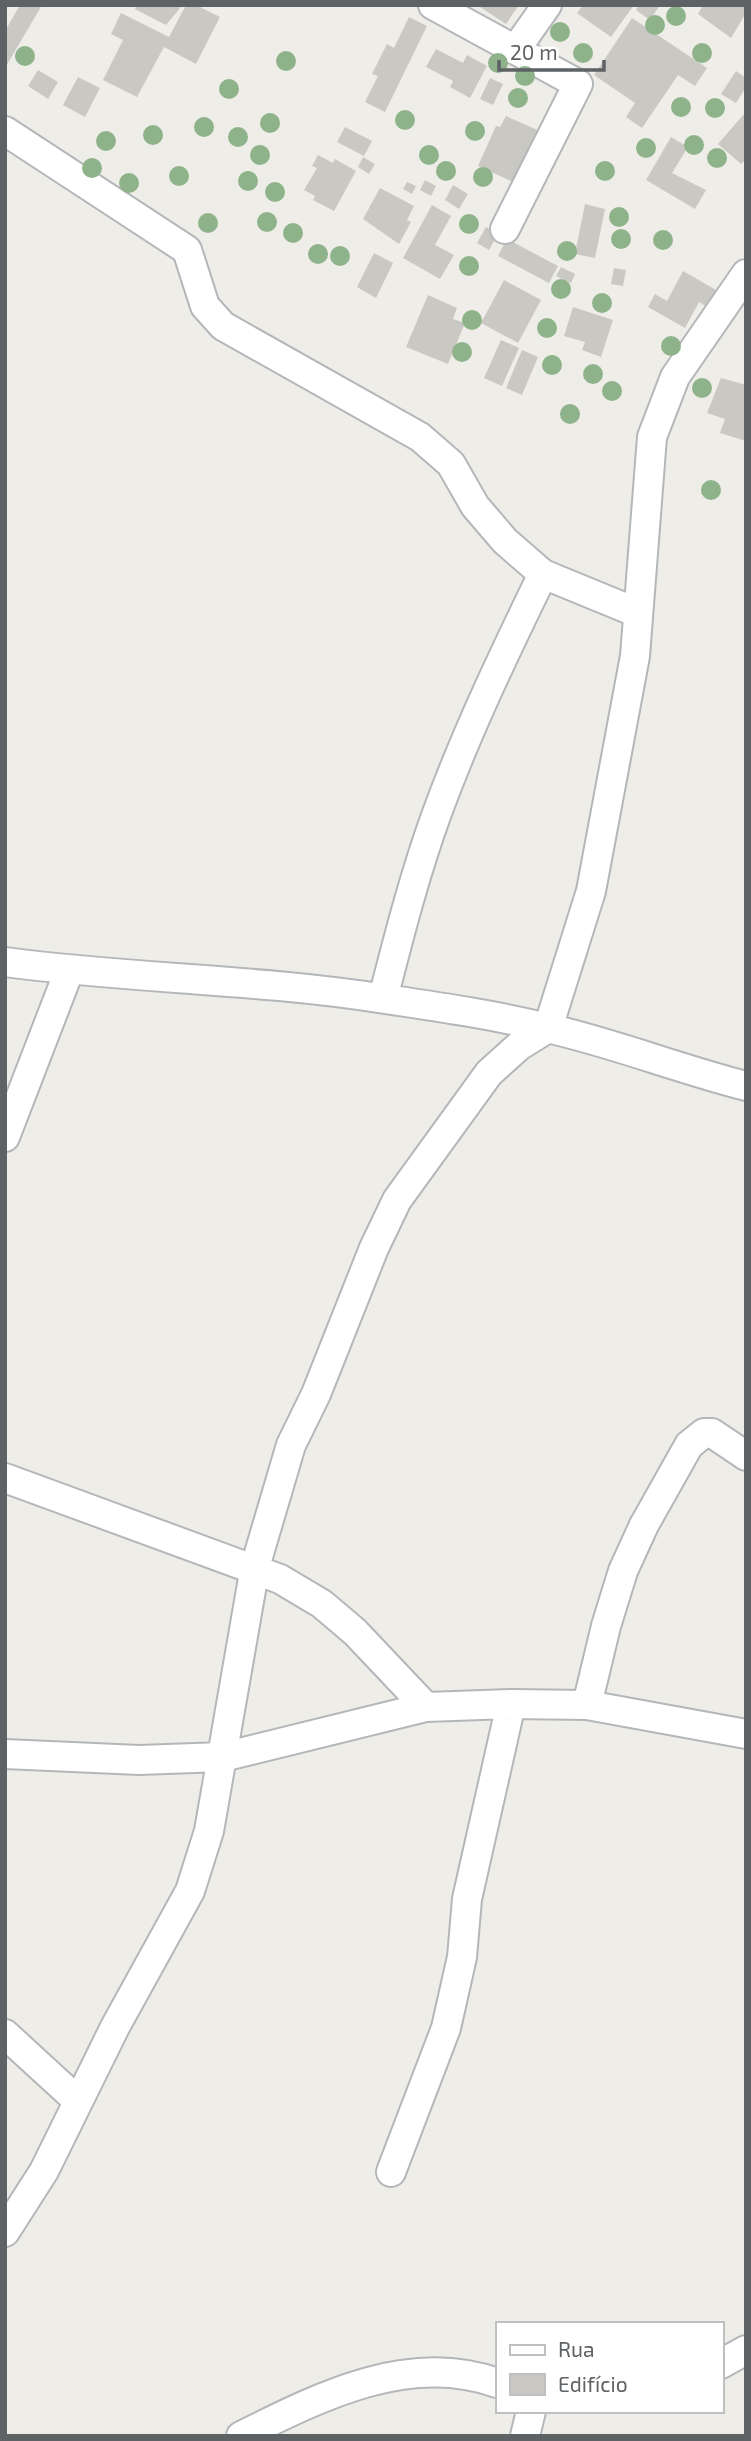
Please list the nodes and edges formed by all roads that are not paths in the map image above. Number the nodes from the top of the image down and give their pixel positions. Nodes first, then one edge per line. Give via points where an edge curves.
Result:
1 (433, 5) edge
2 (547, 5) edge
3 (516, 49) junction
4 (5, 131) edge
5 (505, 229) dead end
6 (746, 274) edge
7 (543, 573) junction
8 (638, 613) junction
9 (5, 962) edge
10 (69, 971) junction
11 (383, 998) junction
12 (548, 1028) junction
13 (746, 1086) edge
14 (5, 1138) edge
15 (746, 1456) edge
16 (5, 1478) edge
17 (255, 1567) junction
18 (510, 1704) junction
19 (587, 1705) junction
20 (426, 1707) junction
21 (746, 1734) edge
22 (5, 1754) edge
23 (223, 1757) junction
24 (5, 2034) edge
25 (78, 2101) junction
26 (391, 2172) dead end
27 (5, 2232) edge
28 (746, 2350) edge
29 (723, 2363) edge
30 (496, 2383) edge
31 (531, 2413) edge
32 (241, 2436) edge
33 (525, 2436) edge

1 - 3 street
2 - 3 street
3 - 5 street via 578,84
4 - 7 street via 187,250 205,306 223,326 420,437 451,464 475,506 505,541
6 - 8 street via 675,377 652,438
7 - 8 street
7 - 11 street via 465,739 436,815
8 - 12 street via 635,656 592,891
9 - 10 street
10 - 11 street via 237,981
10 - 14 street
11 - 12 street
12 - 13 street
12 - 17 street via 489,1073 397,1200 291,1445
15 - 19 street via 712,1433 689,1444 623,1571
16 - 17 street
17 - 20 street via 322,1604
17 - 23 street
18 - 19 street
18 - 20 street
18 - 26 street via 467,1899 446,2028
19 - 21 street
20 - 23 street
22 - 23 street via 139,1760
23 - 25 street via 209,1831 190,1891
24 - 25 street
25 - 27 street via 44,2171
28 - 29 street
30 - 32 street via 418,2371 374,2379
31 - 33 street

